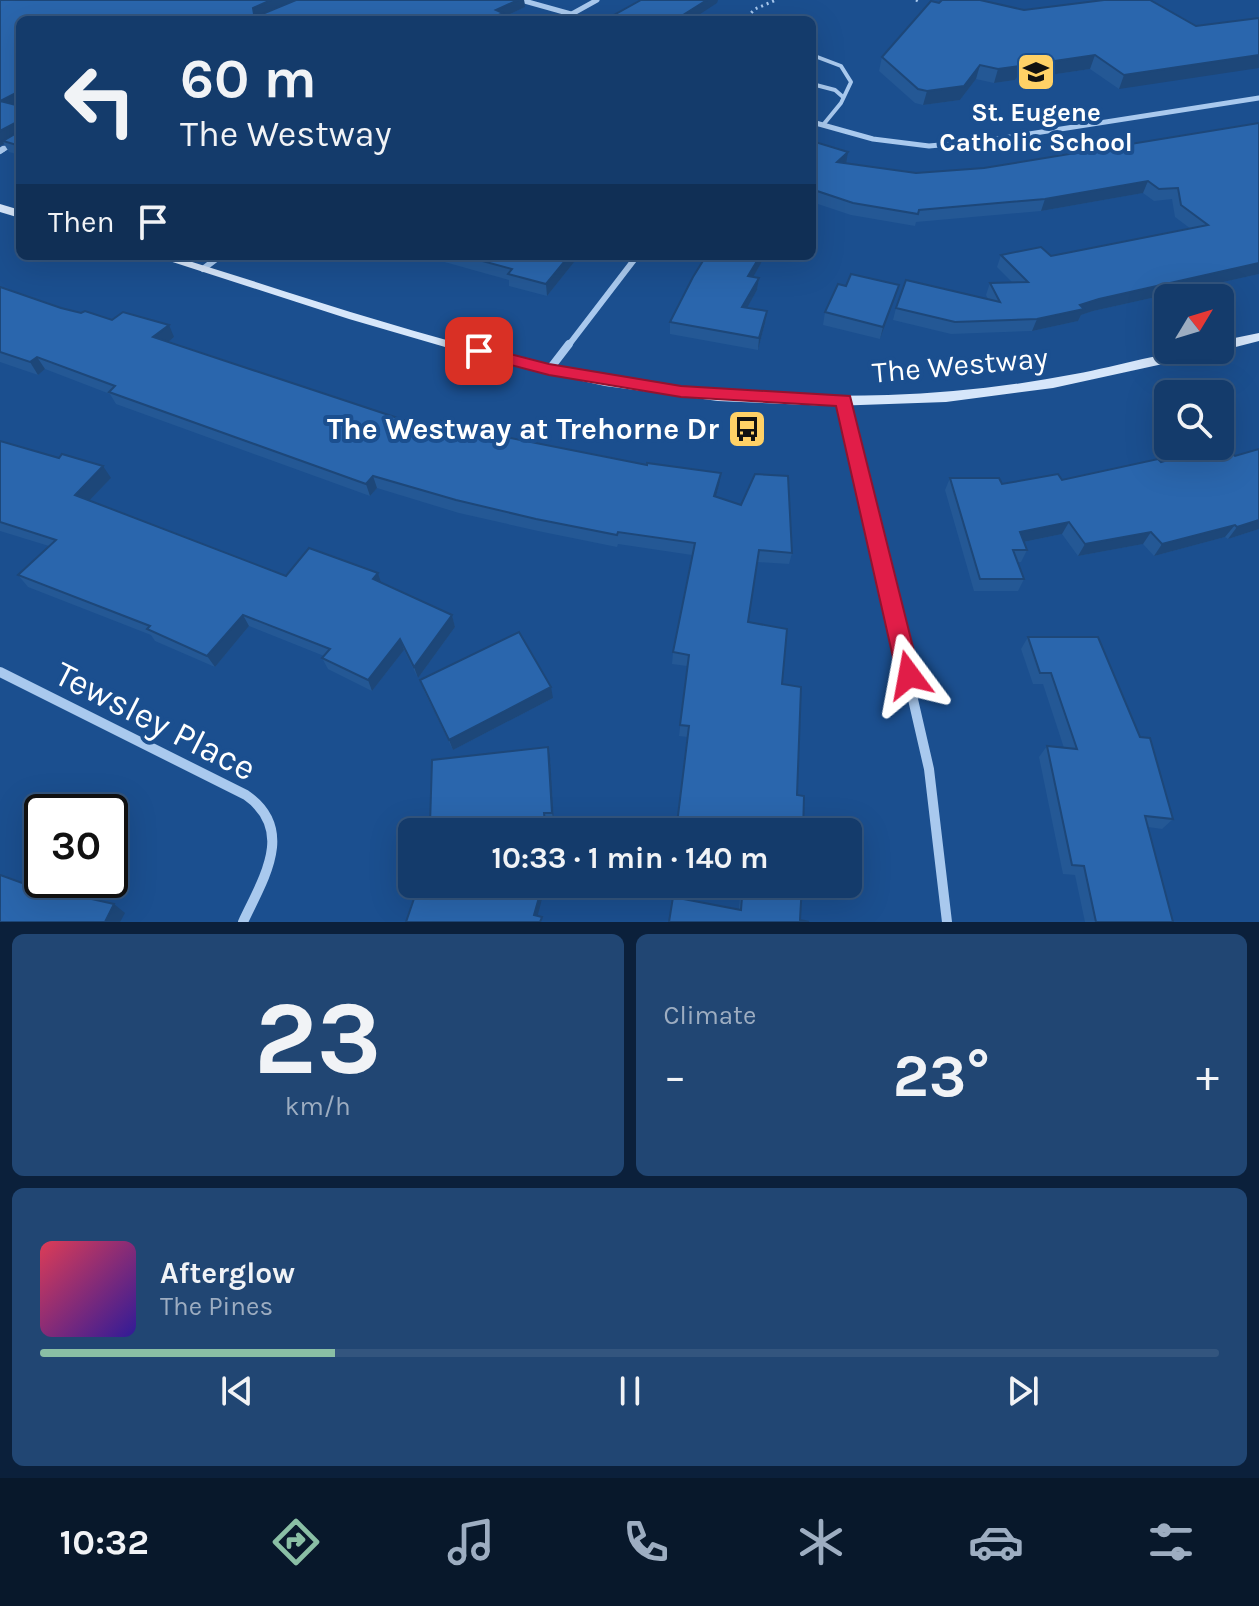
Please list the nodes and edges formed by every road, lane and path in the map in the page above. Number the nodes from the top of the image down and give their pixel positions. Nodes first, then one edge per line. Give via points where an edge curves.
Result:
1 (521, 0) edge
2 (597, 0) edge
3 (776, 0) edge
4 (571, 14) junction
5 (568, 16) edge
6 (748, 16) edge
7 (816, 56) edge
8 (816, 85) edge
9 (843, 97) junction
10 (1259, 98) edge
11 (816, 123) edge
12 (823, 125) junction
13 (173, 260) edge
14 (215, 260) edge
15 (634, 260) edge
16 (203, 269) junction
17 (1259, 337) edge
18 (1234, 343) edge
19 (1154, 362) edge
20 (549, 370) junction
21 (844, 401) junction
22 (0, 672) edge
23 (243, 922) edge
24 (947, 922) edge

1 - 4 street
2 - 4 street
3 - 6 path
4 - 5 street
7 - 9 lane via 833,60 848,72 851,82
8 - 9 lane
9 - 12 lane
10 - 12 street via 958,144 895,142
11 - 12 street
13 - 16 main road, The Westway
14 - 16 street
15 - 20 street
16 - 20 main road, The Westway
17 - 18 main road
19 - 21 main road, The Westway via 1002,391
20 - 21 main road, The Westway via 681,392
21 - 24 street via 927,758
22 - 23 street, Tewsley Place via 246,795 265,811 273,839

